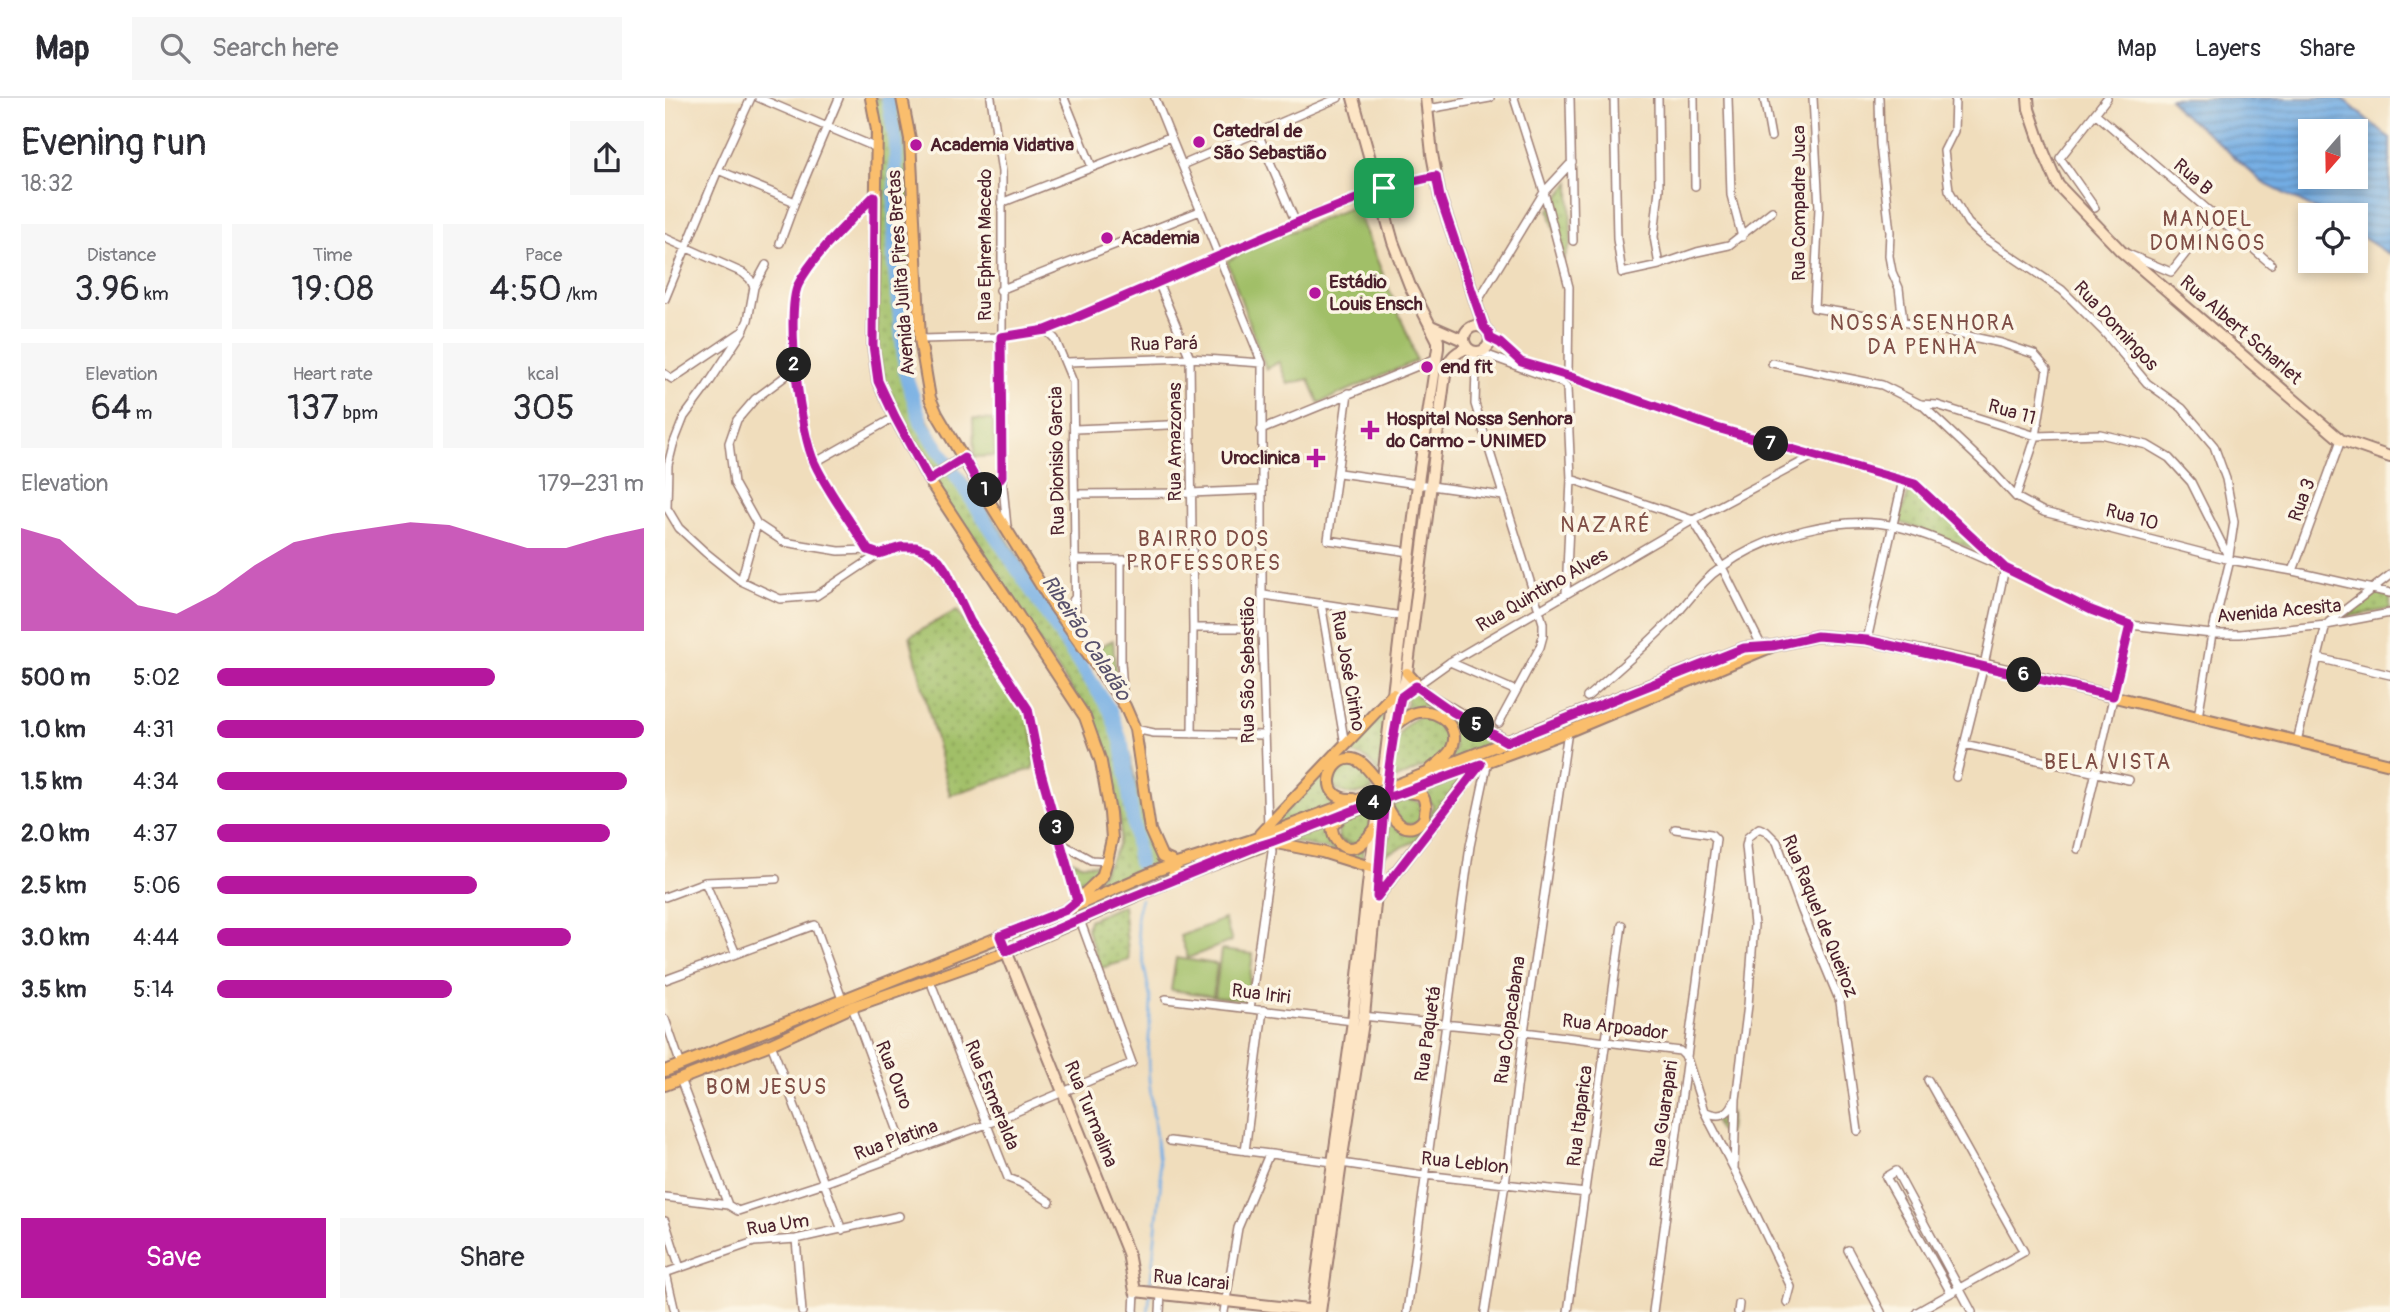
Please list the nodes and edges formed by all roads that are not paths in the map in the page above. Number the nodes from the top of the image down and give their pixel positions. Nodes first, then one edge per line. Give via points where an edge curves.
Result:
1 (751, 98) edge
2 (759, 98) edge
3 (839, 98) edge
4 (870, 98) edge
5 (902, 98) edge
6 (992, 98) edge
7 (1064, 98) edge
8 (1154, 98) edge
9 (1338, 98) edge
10 (1353, 98) edge
11 (1490, 98) edge
12 (1514, 98) edge
13 (1570, 98) edge
14 (1614, 98) edge
15 (1658, 98) edge
16 (1694, 98) edge
17 (1728, 98) edge
18 (1764, 98) edge
19 (1813, 98) edge
20 (1878, 98) edge
21 (1955, 98) edge
22 (2028, 98) edge
23 (2107, 98) edge
24 (1427, 104) edge
25 (2095, 113) junction
26 (826, 126) junction
27 (1257, 131) junction
28 (1170, 137) junction
29 (1771, 137) dead end
30 (877, 148) junction
31 (1572, 162) junction
32 (1182, 165) junction
33 (1091, 167) junction
34 (718, 170) junction
35 (1436, 176) junction
36 (1695, 186) dead end
37 (1378, 190) junction
38 (1544, 192) junction
39 (874, 196) junction
40 (795, 202) junction
41 (1001, 203) junction
42 (2095, 208) dead end
43 (1200, 211) junction
44 (1772, 211) dead end
45 (2215, 216) junction
46 (1296, 223) junction
47 (665, 237) edge
48 (1742, 237) junction
49 (1573, 241) dead end
50 (780, 243) dead end
51 (687, 247) junction
52 (2121, 251) junction
53 (1218, 256) junction
54 (2271, 264) dead end
55 (766, 265) dead end
56 (1659, 265) junction
57 (1158, 282) junction
58 (754, 288) junction
59 (1000, 290) junction
60 (665, 299) edge
61 (1476, 305) junction
62 (1903, 322) junction
63 (1431, 326) junction
64 (1484, 327) junction
65 (1046, 330) junction
66 (743, 331) junction
67 (1001, 337) junction
68 (1490, 338) junction
69 (920, 339) junction
70 (1471, 348) junction
71 (1191, 358) junction
72 (1437, 358) junction
73 (1067, 362) junction
74 (1521, 362) junction
75 (1262, 363) junction
76 (1772, 363) dead end
77 (1512, 364) junction
78 (795, 369) junction
79 (1568, 376) junction
80 (669, 377) edge
81 (1348, 393) junction
82 (1920, 404) junction
83 (895, 417) junction
84 (1191, 424) junction
85 (1075, 429) junction
86 (1261, 430) junction
87 (2036, 436) junction
88 (2341, 440) junction
89 (1813, 456) junction
90 (2390, 457) edge
91 (960, 460) junction
92 (814, 463) junction
93 (1339, 473) junction
94 (1002, 476) junction
95 (1571, 479) junction
96 (929, 480) junction
97 (1903, 480) junction
98 (1418, 484) junction
99 (1430, 486) junction
100 (982, 490) junction
101 (1262, 490) junction
102 (1190, 493) junction
103 (1075, 494) junction
104 (1503, 496) junction
105 (2016, 497) junction
106 (1693, 520) junction
107 (757, 524) junction
108 (1893, 526) junction
109 (1007, 530) junction
110 (868, 550) junction
111 (1410, 552) junction
112 (879, 554) junction
113 (2229, 558) junction
114 (1075, 560) junction
115 (1193, 560) junction
116 (1121, 561) junction
117 (1722, 567) junction
118 (2005, 568) junction
119 (2293, 571) junction
120 (2390, 575) edge
121 (741, 581) junction
122 (2373, 589) junction
123 (2390, 593) edge
124 (1566, 594) junction
125 (1263, 595) junction
126 (1075, 599) junction
127 (1052, 603) junction
128 (1321, 603) junction
129 (1540, 610) junction
130 (2390, 613) edge
131 (1402, 616) junction
132 (2130, 625) junction
133 (2326, 625) junction
134 (1193, 628) junction
135 (1262, 628) junction
136 (2212, 634) junction
137 (1076, 638) junction
138 (1867, 640) junction
139 (1766, 647) junction
140 (2318, 658) junction
141 (1450, 662) junction
142 (1984, 665) junction
143 (1408, 673) junction
144 (2390, 675) edge
145 (1416, 686) junction
146 (1516, 691) junction
147 (1397, 696) junction
148 (1587, 696) dead end
149 (2113, 696) junction
150 (1125, 706) junction
151 (1569, 716) junction
152 (2198, 717) junction
153 (1499, 723) dead end
154 (1395, 726) junction
155 (1135, 729) junction
156 (1567, 732) junction
157 (1192, 734) junction
158 (1264, 735) junction
159 (2297, 741) junction
160 (1507, 742) junction
161 (1964, 744) junction
162 (1345, 745) junction
163 (1484, 763) junction
164 (2390, 764) edge
165 (2096, 772) junction
166 (1425, 775) junction
167 (1956, 777) dead end
168 (2129, 780) dead end
169 (1382, 787) junction
170 (1399, 791) junction
171 (1367, 799) junction
172 (1385, 803) junction
173 (1345, 815) junction
174 (1675, 828) dead end
175 (1375, 830) junction
176 (1269, 834) junction
177 (1062, 844) junction
178 (2078, 849) dead end
179 (1108, 861) junction
180 (1172, 863) junction
181 (1370, 867) junction
182 (776, 879) dead end
183 (1172, 880) junction
184 (705, 882) junction
185 (665, 897) edge
186 (1377, 897) junction
187 (1083, 900) junction
188 (1080, 920) junction
189 (1622, 925) dead end
190 (1000, 936) junction
191 (1006, 951) junction
192 (736, 954) junction
193 (929, 978) junction
194 (665, 980) edge
195 (842, 999) junction
196 (1166, 999) dead end
197 (852, 1007) junction
198 (1250, 1009) junction
199 (1263, 1010) junction
200 (1357, 1017) junction
201 (665, 1019) edge
202 (1445, 1024) junction
203 (1524, 1032) junction
204 (1605, 1041) junction
205 (771, 1044) junction
206 (1687, 1058) junction
207 (681, 1065) junction
208 (665, 1071) edge
209 (680, 1079) junction
210 (1928, 1080) dead end
211 (665, 1085) edge
212 (1063, 1091) junction
213 (1736, 1099) junction
214 (1704, 1111) junction
215 (987, 1124) junction
216 (1858, 1131) dead end
217 (1170, 1141) dead end
218 (1245, 1151) junction
219 (907, 1153) junction
220 (1269, 1154) junction
221 (1337, 1162) junction
222 (1734, 1169) junction
223 (1424, 1175) junction
224 (824, 1183) junction
225 (1505, 1184) junction
226 (1586, 1193) junction
227 (665, 1197) edge
228 (1050, 1202) dead end
229 (729, 1205) junction
230 (899, 1216) dead end
231 (665, 1222) edge
232 (842, 1230) junction
233 (796, 1239) junction
234 (1847, 1250) dead end
235 (680, 1268) junction
236 (666, 1273) edge
237 (1960, 1288) junction
238 (1136, 1291) junction
239 (1951, 1293) junction
240 (1159, 1294) junction
241 (1787, 1302) dead end
242 (1225, 1307) edge
243 (675, 1312) edge
244 (802, 1312) edge
245 (1134, 1312) edge
246 (1160, 1312) edge
247 (1318, 1312) edge
248 (1407, 1312) edge
249 (1485, 1312) edge
250 (1568, 1312) edge
251 (1653, 1312) edge
252 (1881, 1312) edge
253 (1917, 1312) edge
254 (1972, 1312) edge

1 - 34 street
2 - 26 street
3 - 26 street
4 - 30 main road, Avenida Julita Pires Bretas
5 - 69 main road, Avenida Julita Pires Bretas via 910,139
6 - 41 street, Rua Ephren Macedo via 1002,172
7 - 33 street
8 - 28 street, Rua São Sebastião
9 - 27 street
10 - 37 main road
11 - 24 street
12 - 38 street
13 - 31 street
14 - 56 street via 1622,273
15 - 56 street via 1659,189 1654,237
16 - 36 street
17 - 48 street via 1731,195
18 - 29 street
19 - 62 street, Rua Compadre Juca via 1819,208 1814,308
20 - 62 street via 1889,256
21 - 113 street, Rua Domingos via 1954,131 1944,150 1949,190 1968,223 2062,290 2147,383 2182,408 2214,446 2234,522
22 - 52 main road, Rua Albert Scharlet via 2058,185
23 - 25 street
24 - 35 main road
25 - 42 street via 2060,158
25 - 45 street, Rua B
26 - 30 street
26 - 40 street
27 - 32 street
27 - 46 street
28 - 32 street, Rua São Sebastião
28 - 33 street
30 - 39 main road, Avenida Julita Pires Bretas
31 - 38 street
31 - 49 street
32 - 43 street, Rua São Sebastião
33 - 41 street
34 - 40 street
34 - 51 street
35 - 37 street
35 - 61 main road
37 - 46 street
37 - 63 main road via 1397,253
38 - 61 street
38 - 79 street via 1569,288
39 - 78 street via 831,240 798,286 793,309
39 - 83 main road, Avenida Julita Pires Bretas via 873,345 878,381
40 - 50 street
41 - 59 street, Rua Ephren Macedo
43 - 53 street, Rua São Sebastião
43 - 59 street
44 - 48 street
45 - 52 street via 2171,272
45 - 54 street, Rua B
46 - 53 street
47 - 51 street
48 - 56 street via 1730,245
51 - 58 street via 743,273
51 - 60 street
52 - 88 main road, Rua Albert Scharlet
53 - 57 street
53 - 75 street, Rua São Sebastião
55 - 58 street
57 - 65 street
57 - 71 street, Rua Amazonas
58 - 66 street
59 - 67 street, Rua Ephren Macedo
61 - 64 main road
62 - 87 street via 2034,354 2047,369
63 - 70 main road
63 - 72 main road via 1438,341
64 - 68 main road
64 - 70 main road via 1468,328
65 - 67 street
65 - 73 street, Rua Dionisio Garcia
66 - 80 street
66 - 121 street via 684,417 668,465 667,508 679,528
67 - 69 street
67 - 94 street, Rua Ephren Macedo
68 - 70 main road via 1488,347
68 - 74 street, Avenida Acesita
69 - 91 main road, Avenida Julita Pires Bretas via 930,398
70 - 72 main road
70 - 77 street
70 - 99 main road via 1453,356 1445,374
70 - 104 street via 1476,368 1475,404
71 - 73 street, Rua Pará
71 - 75 street, Rua Pará
71 - 84 street, Rua Amazonas
72 - 81 street
72 - 98 main road
73 - 85 street, Rua Dionisio Garcia via 1073,382
74 - 77 street, Avenida Acesita
74 - 79 street, Avenida Acesita
75 - 86 street, Rua São Sebastião
76 - 82 street, Rua 11 via 1882,385
77 - 95 street via 1567,388
78 - 92 street
78 - 107 street via 755,399 737,420 729,443 734,483
79 - 89 street, Avenida Acesita
81 - 86 street
81 - 93 street
82 - 87 street, Rua 11 via 1937,405
82 - 105 street, Rua 10
83 - 92 street
83 - 96 main road, Avenida Julita Pires Bretas
84 - 85 street
84 - 102 street, Rua Amazonas
85 - 103 street, Rua Dionisio Garcia
86 - 101 street, Rua São Sebastião
87 - 105 street
87 - 113 street, Rua 11 via 2100,434 2147,444 2191,482
88 - 90 main road, Rua Albert Scharlet
88 - 119 street, Rua 3
89 - 97 street, Avenida Acesita
89 - 106 street, Rua Quintino Alves
91 - 96 main road
91 - 100 main road, Avenida Julita Pires Bretas
92 - 110 street
93 - 98 street
93 - 111 street via 1328,540
94 - 100 street via 992,488
94 - 109 street, Rua Ephren Macedo
95 - 106 street
95 - 124 street
96 - 179 main road, Avenida Julita Pires Bretas via 1085,717 1101,762 1110,813
97 - 108 street
97 - 118 street, Avenida Acesita via 1933,499
98 - 99 street
98 - 111 main road
99 - 104 street
99 - 143 main road
100 - 109 main road, Avenida Julita Pires Bretas
101 - 102 street
101 - 125 street, Rua São Sebastião
102 - 103 street
102 - 115 street, Rua Amazonas
103 - 114 street, Rua Dionisio Garcia
104 - 129 street
105 - 113 street, Rua 10 via 2044,512
106 - 117 street
106 - 124 street, Rua Quintino Alves
107 - 110 street via 784,542 839,551
107 - 121 street
108 - 117 street via 1847,523 1805,529 1761,544
108 - 118 street
108 - 138 street
109 - 127 main road, Avenida Julita Pires Bretas
110 - 112 street
111 - 131 main road
112 - 121 street via 816,596 780,599
112 - 177 street via 916,547 939,560 947,572 970,621 1028,709
113 - 119 street, Rua 10
113 - 136 street, Rua Domingos
114 - 116 street
114 - 126 street, Rua Dionisio Garcia
115 - 116 street
115 - 134 street, Rua Amazonas
116 - 150 street
117 - 139 street
117 - 148 street via 1649,642
118 - 132 street, Avenida Acesita
118 - 142 street
119 - 122 street, Rua 10
120 - 122 street
122 - 123 street, Rua 10
122 - 133 street
124 - 129 street, Rua Quintino Alves
125 - 128 street
125 - 135 street, Rua São Sebastião
126 - 127 street via 1063,606
126 - 137 street, Rua Dionisio Garcia
127 - 137 main road, Avenida Julita Pires Bretas
128 - 131 street
128 - 162 street, Rua José Cirino
129 - 141 street, Rua Quintino Alves
129 - 146 street via 1543,636
130 - 133 street, Avenida Acesita
131 - 147 main road
132 - 136 street, Avenida Acesita
132 - 149 street
133 - 136 street, Avenida Acesita
133 - 140 street
134 - 135 street
134 - 157 street, Rua Amazonas
135 - 158 street, Rua São Sebastião
136 - 152 street, Rua Domingos
137 - 150 main road, Avenida Julita Pires Bretas
138 - 139 main road via 1817,636
138 - 142 main road
139 - 151 main road via 1744,648
139 - 156 main road
140 - 144 street
140 - 159 street
141 - 145 street, Rua Quintino Alves
141 - 146 street
142 - 149 main road
142 - 161 street
143 - 145 main road
143 - 147 main road
145 - 147 street, Rua Quintino Alves
145 - 160 main road
146 - 153 street
147 - 154 main road
147 - 162 main road
147 - 169 main road
149 - 152 main road
149 - 165 street
150 - 155 main road, Avenida Julita Pires Bretas
151 - 156 street, Rua Copacabana
151 - 160 main road
152 - 159 main road
154 - 166 main road via 1410,715 1426,712 1452,725 1450,752
154 - 172 main road
155 - 157 street
155 - 180 main road, Avenida Julita Pires Bretas via 1150,830 1162,857
156 - 163 main road
156 - 203 street, Rua Copacabana
157 - 158 street
158 - 176 street, Rua São Sebastião
159 - 164 main road
160 - 166 main road
161 - 165 street
161 - 167 street
162 - 176 main road
163 - 170 main road
163 - 186 main road
163 - 202 street, Rua Paquetá
165 - 168 street
165 - 178 street
166 - 170 main road
169 - 171 main road via 1359,761 1342,761 1330,775 1336,795
169 - 175 main road
170 - 171 main road, bridge
170 - 172 main road via 1416,792 1425,799 1426,815 1418,825 1408,828 1397,823
171 - 173 main road
171 - 176 main road
172 - 186 main road
173 - 175 main road via 1332,826 1339,845 1357,846
173 - 176 main road
174 - 206 street, Rua Guarapari via 1711,834 1716,839
175 - 181 main road
176 - 180 main road
176 - 181 main road
176 - 183 main road
176 - 198 street, Rua São Sebastião via 1272,852
177 - 179 street via 1091,860
177 - 187 street
179 - 187 main road, Avenida Julita Pires Bretas via 1103,877
180 - 183 main road
180 - 187 main road
181 - 200 main road
182 - 184 street
183 - 188 main road
184 - 185 street
184 - 192 street
186 - 200 main road
187 - 190 main road
188 - 191 main road
188 - 212 street, Rua Platina via 1132,1063
189 - 204 street, Rua Itaparica
190 - 191 main road, Rua Turmalina
190 - 195 main road
191 - 193 main road
191 - 212 main road, Rua Turmalina
192 - 194 street
192 - 195 street via 815,925
193 - 197 main road
193 - 215 street, Rua Esmeralda
195 - 207 main road
196 - 198 street, Rua Iriri
197 - 205 main road
197 - 219 street, Rua Ouro
198 - 199 street, Rua Iriri
199 - 200 street, Rua Iriri
199 - 218 street
200 - 202 street, Rua Arpoador
200 - 221 main road
201 - 207 street
202 - 203 street, Rua Arpoador
202 - 223 street, Rua Paquetá
203 - 204 street, Rua Arpoador
203 - 225 street, Rua Copacabana
204 - 206 street, Rua Arpoador via 1680,1051
204 - 226 street, Rua Itaparica
205 - 209 main road
205 - 224 street
206 - 214 street, Rua Arpoador
206 - 251 street, Rua Guarapari
207 - 208 main road
209 - 211 main road
209 - 229 street
210 - 237 street via 2024,1252
212 - 215 street, Rua Platina
212 - 238 main road, Rua Turmalina via 1128,1253
213 - 214 street via 1730,1111 1720,1115
213 - 216 street, Rua Raquel de Queiroz via 1754,925 1746,846 1748,836 1759,828 1777,842 1840,1002
213 - 222 street, Rua Raquel de Queiroz
214 - 222 street, Rua Arpoador
215 - 219 street, Rua Platina
215 - 228 street, Rua Esmeralda via 1008,1178
217 - 218 street, Rua Leblon
218 - 220 street, Rua Leblon
219 - 224 street, Rua Platina
220 - 221 street, Rua Leblon
220 - 242 street via 1238,1228
221 - 223 street, Rua Leblon
221 - 247 main road
222 - 241 street, Rua Arpoador via 1791,1287
223 - 225 street, Rua Leblon
223 - 248 street, Rua Paquetá
224 - 229 street, Rua Platina via 738,1211
224 - 232 street
225 - 226 street, Rua Leblon
225 - 249 street, Rua Copacabana
226 - 250 street, Rua Itaparica
227 - 229 street, Rua Platina
230 - 232 street, Rua Um
231 - 235 street
232 - 233 street, Rua Um
233 - 235 street, Rua Um via 754,1242
233 - 244 street
234 - 252 street
235 - 236 street, Rua Um
236 - 243 street
237 - 239 street
237 - 239 street via 1896,1171 1886,1177
237 - 254 street
238 - 240 main road, Rua Icarai
238 - 245 street
239 - 253 street
240 - 242 main road, Rua Icarai
240 - 246 street
242 - 247 main road, Rua Icarai

